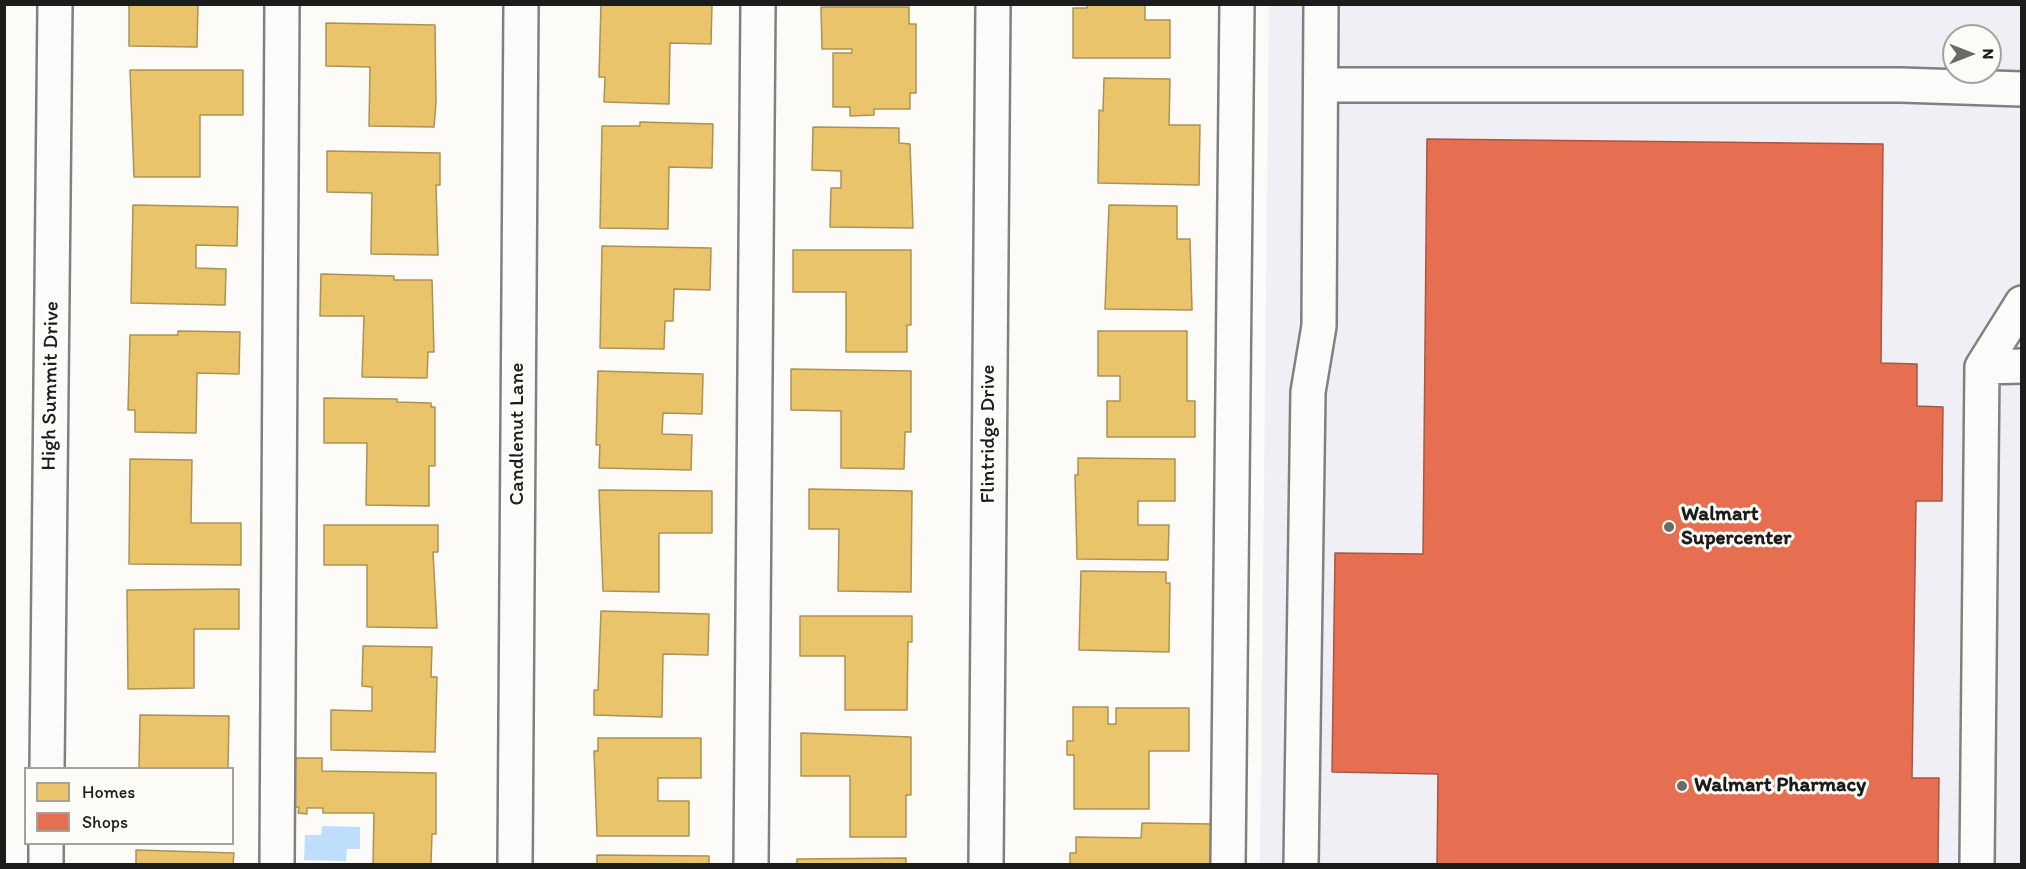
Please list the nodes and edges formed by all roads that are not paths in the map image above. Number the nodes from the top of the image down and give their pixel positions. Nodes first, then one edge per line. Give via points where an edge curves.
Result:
1 (55, 4) edge
2 (282, 4) edge
3 (521, 4) edge
4 (758, 4) edge
5 (993, 4) edge
6 (1237, 4) edge
7 (1321, 4) edge
8 (1321, 85) junction
9 (2022, 89) edge
10 (2022, 303) edge
11 (2022, 366) edge
12 (1982, 367) junction
13 (47, 767) edge
14 (46, 845) edge
15 (46, 864) edge
16 (278, 864) edge
17 (515, 864) edge
18 (751, 864) edge
19 (986, 864) edge
20 (1228, 864) edge
21 (1300, 864) edge
22 (1977, 864) edge

1 - 13 street, High Summit Drive
2 - 16 street
3 - 17 street, Candlenut Lane
4 - 18 street
5 - 19 street, Flintridge Drive
6 - 20 street
7 - 8 street
8 - 9 street via 1902,85
8 - 21 street via 1319,326 1308,392
10 - 12 street
11 - 12 street
12 - 22 street
14 - 15 street

